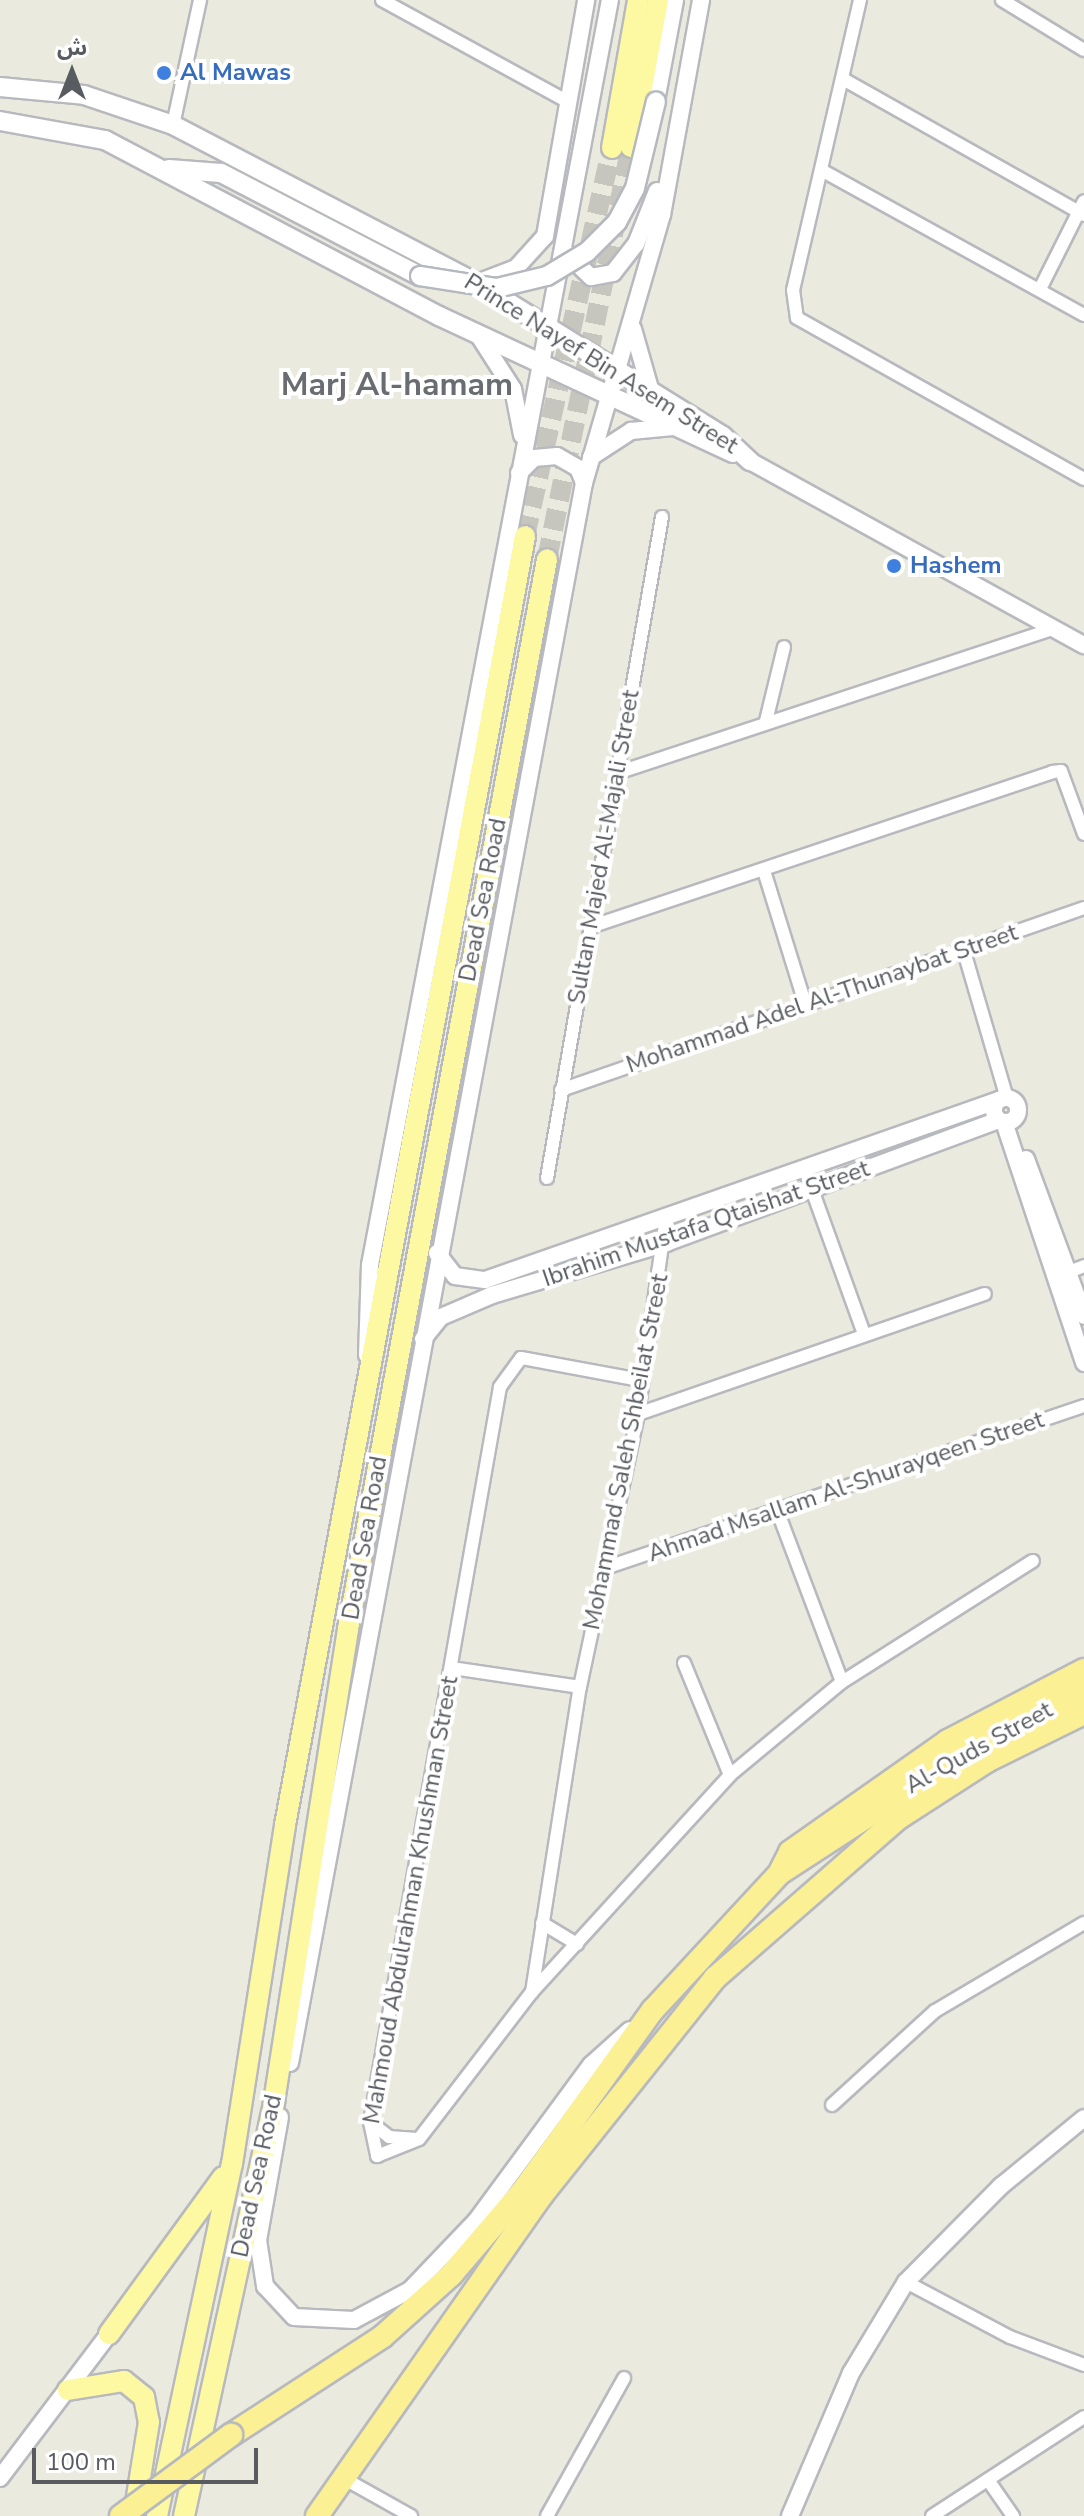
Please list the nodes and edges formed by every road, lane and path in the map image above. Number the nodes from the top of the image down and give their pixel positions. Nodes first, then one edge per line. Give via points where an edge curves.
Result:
1 (200, 0) edge
2 (382, 0) edge
3 (586, 0) edge
4 (610, 0) edge
5 (638, 0) edge
6 (658, 0) edge
7 (675, 0) edge
8 (701, 0) edge
9 (860, 0) edge
10 (1002, 0) edge
11 (1084, 50) edge
12 (689, 74) junction
13 (843, 79) junction
14 (0, 87) edge
15 (656, 101) joint
16 (568, 102) junction
17 (0, 121) edge
18 (173, 125) junction
19 (169, 169) junction
20 (823, 171) junction
21 (1082, 209) edge
22 (566, 252) junction
23 (477, 283) junction
24 (1040, 289) junction
25 (1084, 315) edge
26 (633, 316) junction
27 (549, 327) junction
28 (479, 336) junction
29 (543, 364) junction
30 (619, 369) junction
31 (651, 392) junction
32 (609, 394) junction
33 (678, 427) junction
34 (522, 451) junction
35 (591, 457) junction
36 (750, 461) junction
37 (516, 477) junction
38 (1084, 479) edge
39 (584, 483) junction
40 (662, 517) dead end
41 (525, 536) tunnel mouth
42 (547, 559) tunnel mouth
43 (1053, 629) junction
44 (1084, 645) edge
45 (784, 647) dead end
46 (766, 721) junction
47 (617, 773) junction
48 (1084, 834) edge
49 (765, 874) junction
50 (1084, 908) edge
51 (590, 927) junction
52 (963, 948) junction
53 (805, 1003) junction
54 (561, 1090) junction
55 (1003, 1099) junction
56 (1005, 1121) junction
57 (805, 1170) junction
58 (547, 1178) dead end
59 (814, 1191) junction
60 (666, 1217) junction
61 (666, 1243) junction
62 (437, 1253) junction
63 (1069, 1272) edge
64 (985, 1294) dead end
65 (1084, 1316) edge
66 (864, 1334) junction
67 (422, 1340) junction
68 (1084, 1363) edge
69 (370, 1379) junction
70 (640, 1380) junction
71 (1084, 1406) edge
72 (638, 1414) junction
73 (779, 1515) junction
74 (1033, 1561) dead end
75 (608, 1567) junction
76 (684, 1663) dead end
77 (452, 1668) junction
78 (1084, 1670) edge
79 (842, 1682) junction
80 (580, 1687) junction
81 (1084, 1691) edge
82 (1084, 1713) edge
83 (730, 1775) junction
84 (780, 1873) junction
85 (542, 1923) junction
86 (1084, 1923) edge
87 (577, 1944) junction
88 (532, 1992) junction
89 (653, 2010) junction
90 (832, 2105) dead end
91 (1084, 2118) edge
92 (370, 2122) junction
93 (419, 2139) junction
94 (232, 2164) junction
95 (906, 2282) junction
96 (109, 2334) joint
97 (1084, 2365) edge
98 (184, 2369) junction
99 (624, 2378) dead end
100 (68, 2390) junction
101 (207, 2402) junction
102 (1084, 2417) edge
103 (0, 2478) edge
104 (343, 2478) junction
105 (988, 2480) junction
106 (121, 2516) edge
107 (134, 2516) edge
108 (157, 2516) edge
109 (184, 2516) edge
110 (317, 2516) edge
111 (411, 2516) edge
112 (547, 2516) edge
113 (790, 2516) edge
114 (932, 2516) edge
115 (1013, 2516) edge

1 - 18 street
2 - 16 street
3 - 16 street
4 - 22 street
5 - 6 main road via 621,148
7 - 15 street
8 - 12 street
9 - 13 street
10 - 11 street
12 - 22 street via 652,208 629,256 613,273 591,277
12 - 26 street, Dead Sea Road
13 - 20 street
13 - 21 street
14 - 18 main road, Prince Nayef Bin Asem Street via 84,95
15 - 19 main road, bridge via 635,188 617,222 587,252 547,276 497,288 420,276 221,173
16 - 23 street via 545,236 516,268
17 - 19 main road, Prince Nayef Bin Asem Street via 60,126
18 - 23 main road, Prince Nayef Bin Asem Street
19 - 28 main road, Prince Nayef Bin Asem Street
20 - 24 street
20 - 38 street via 793,290 797,318
21 - 24 street
22 - 27 street
23 - 27 main road, Prince Nayef Bin Asem Street
24 - 25 street
26 - 30 street, Dead Sea Road
26 - 31 street via 636,353
27 - 29 street
27 - 30 main road, Prince Nayef Bin Asem Street
28 - 29 main road, Prince Nayef Bin Asem Street
28 - 34 street via 513,389
29 - 32 main road, Prince Nayef Bin Asem Street
29 - 34 street
30 - 31 main road, Prince Nayef Bin Asem Street
30 - 32 street, Dead Sea Road
31 - 36 main road, Prince Nayef Bin Asem Street
32 - 33 main road, Prince Nayef Bin Asem Street
32 - 35 street, Dead Sea Road
33 - 35 street via 631,431
33 - 36 main road, Prince Nayef Bin Asem Street
34 - 37 street
35 - 39 street, Dead Sea Road
36 - 43 street
37 - 39 street via 527,463 549,455 572,463
37 - 69 street via 370,1265
39 - 62 street, Dead Sea Road
40 - 47 street, Sultan Majed Al-Majali Street
41 - 69 main road
42 - 101 main road, Dead Sea Road via 348,1629 274,2102
43 - 44 street
43 - 46 street
45 - 46 street
46 - 47 street
47 - 51 street, Sultan Majed Al-Majali Street
48 - 49 street via 1061,771
49 - 51 street
49 - 53 street
50 - 52 street, Mohammad Adel Al-Thunaybat Street
51 - 54 street, Sultan Majed Al-Majali Street
52 - 53 street, Mohammad Adel Al-Thunaybat Street
52 - 55 street
53 - 54 street, Mohammad Adel Al-Thunaybat Street
54 - 58 street, Sultan Majed Al-Majali Street
55 - 56 street
55 - 57 street, Ibrahim Mustafa Qtaishat Street
56 - 59 street, Ibrahim Mustafa Qtaishat Street
56 - 63 street
57 - 59 street
57 - 60 street, Ibrahim Mustafa Qtaishat Street
59 - 61 street, Ibrahim Mustafa Qtaishat Street
59 - 66 street
60 - 61 street, Mohammad Saleh Shbeilat Street
60 - 62 street, Ibrahim Mustafa Qtaishat Street via 485,1280 455,1276
61 - 67 street, Ibrahim Mustafa Qtaishat Street via 467,1304 441,1317
61 - 70 street, Mohammad Saleh Shbeilat Street
62 - 67 street, Dead Sea Road
63 - 65 street
63 - 68 street
64 - 66 street
66 - 72 street
67 - 89 street, Dead Sea Road via 258,2240 265,2286 294,2317 312,2322 354,2320 397,2300 476,2221 591,2065
69 - 94 main road via 285,1825
70 - 72 street, Mohammad Saleh Shbeilat Street
70 - 77 street, Mahmoud Abdulrahman Khushman Street via 543,1361 509,1365
71 - 73 street, Ahmad Msallam Al-Shurayqeen Street
72 - 75 street, Mohammad Saleh Shbeilat Street
73 - 75 street, Ahmad Msallam Al-Shurayqeen Street
73 - 79 street
74 - 79 street, Mahmoud Abdulrahman Khushman Street
75 - 80 street, Mohammad Saleh Shbeilat Street
76 - 83 street
77 - 80 street
77 - 92 street, Mahmoud Abdulrahman Khushman Street
78 - 84 highway via 948,1741 865,1796 790,1852
79 - 83 street, Mahmoud Abdulrahman Khushman Street
80 - 85 street, Mohammad Saleh Shbeilat Street
81 - 84 highway, Al-Quds Street via 875,1807
82 - 104 highway, Al-Quds Street via 987,1761 897,1819 715,1978 541,2196
83 - 87 street, Mahmoud Abdulrahman Khushman Street
84 - 89 highway
85 - 87 street
85 - 88 street, Mohammad Saleh Shbeilat Street
86 - 90 street via 935,2011
87 - 88 street, Mahmoud Abdulrahman Khushman Street
88 - 93 street, Mahmoud Abdulrahman Khushman Street
89 - 106 highway, bridge via 522,2192 451,2275 382,2337 231,2435
91 - 95 street via 1001,2186
92 - 93 street via 389,2137
92 - 93 street, Mahmoud Abdulrahman Khushman Street via 377,2156
94 - 96 main road via 149,2287
94 - 98 main road
95 - 97 street via 1010,2337
95 - 113 street via 851,2373
96 - 100 street
98 - 101 main road
98 - 108 main road
99 - 112 street
100 - 103 street
100 - 107 main road via 124,2381 144,2397 149,2422
101 - 109 main road, Dead Sea Road
102 - 105 street
104 - 110 highway, Al-Quds Street
104 - 111 street
105 - 114 street
105 - 115 street

